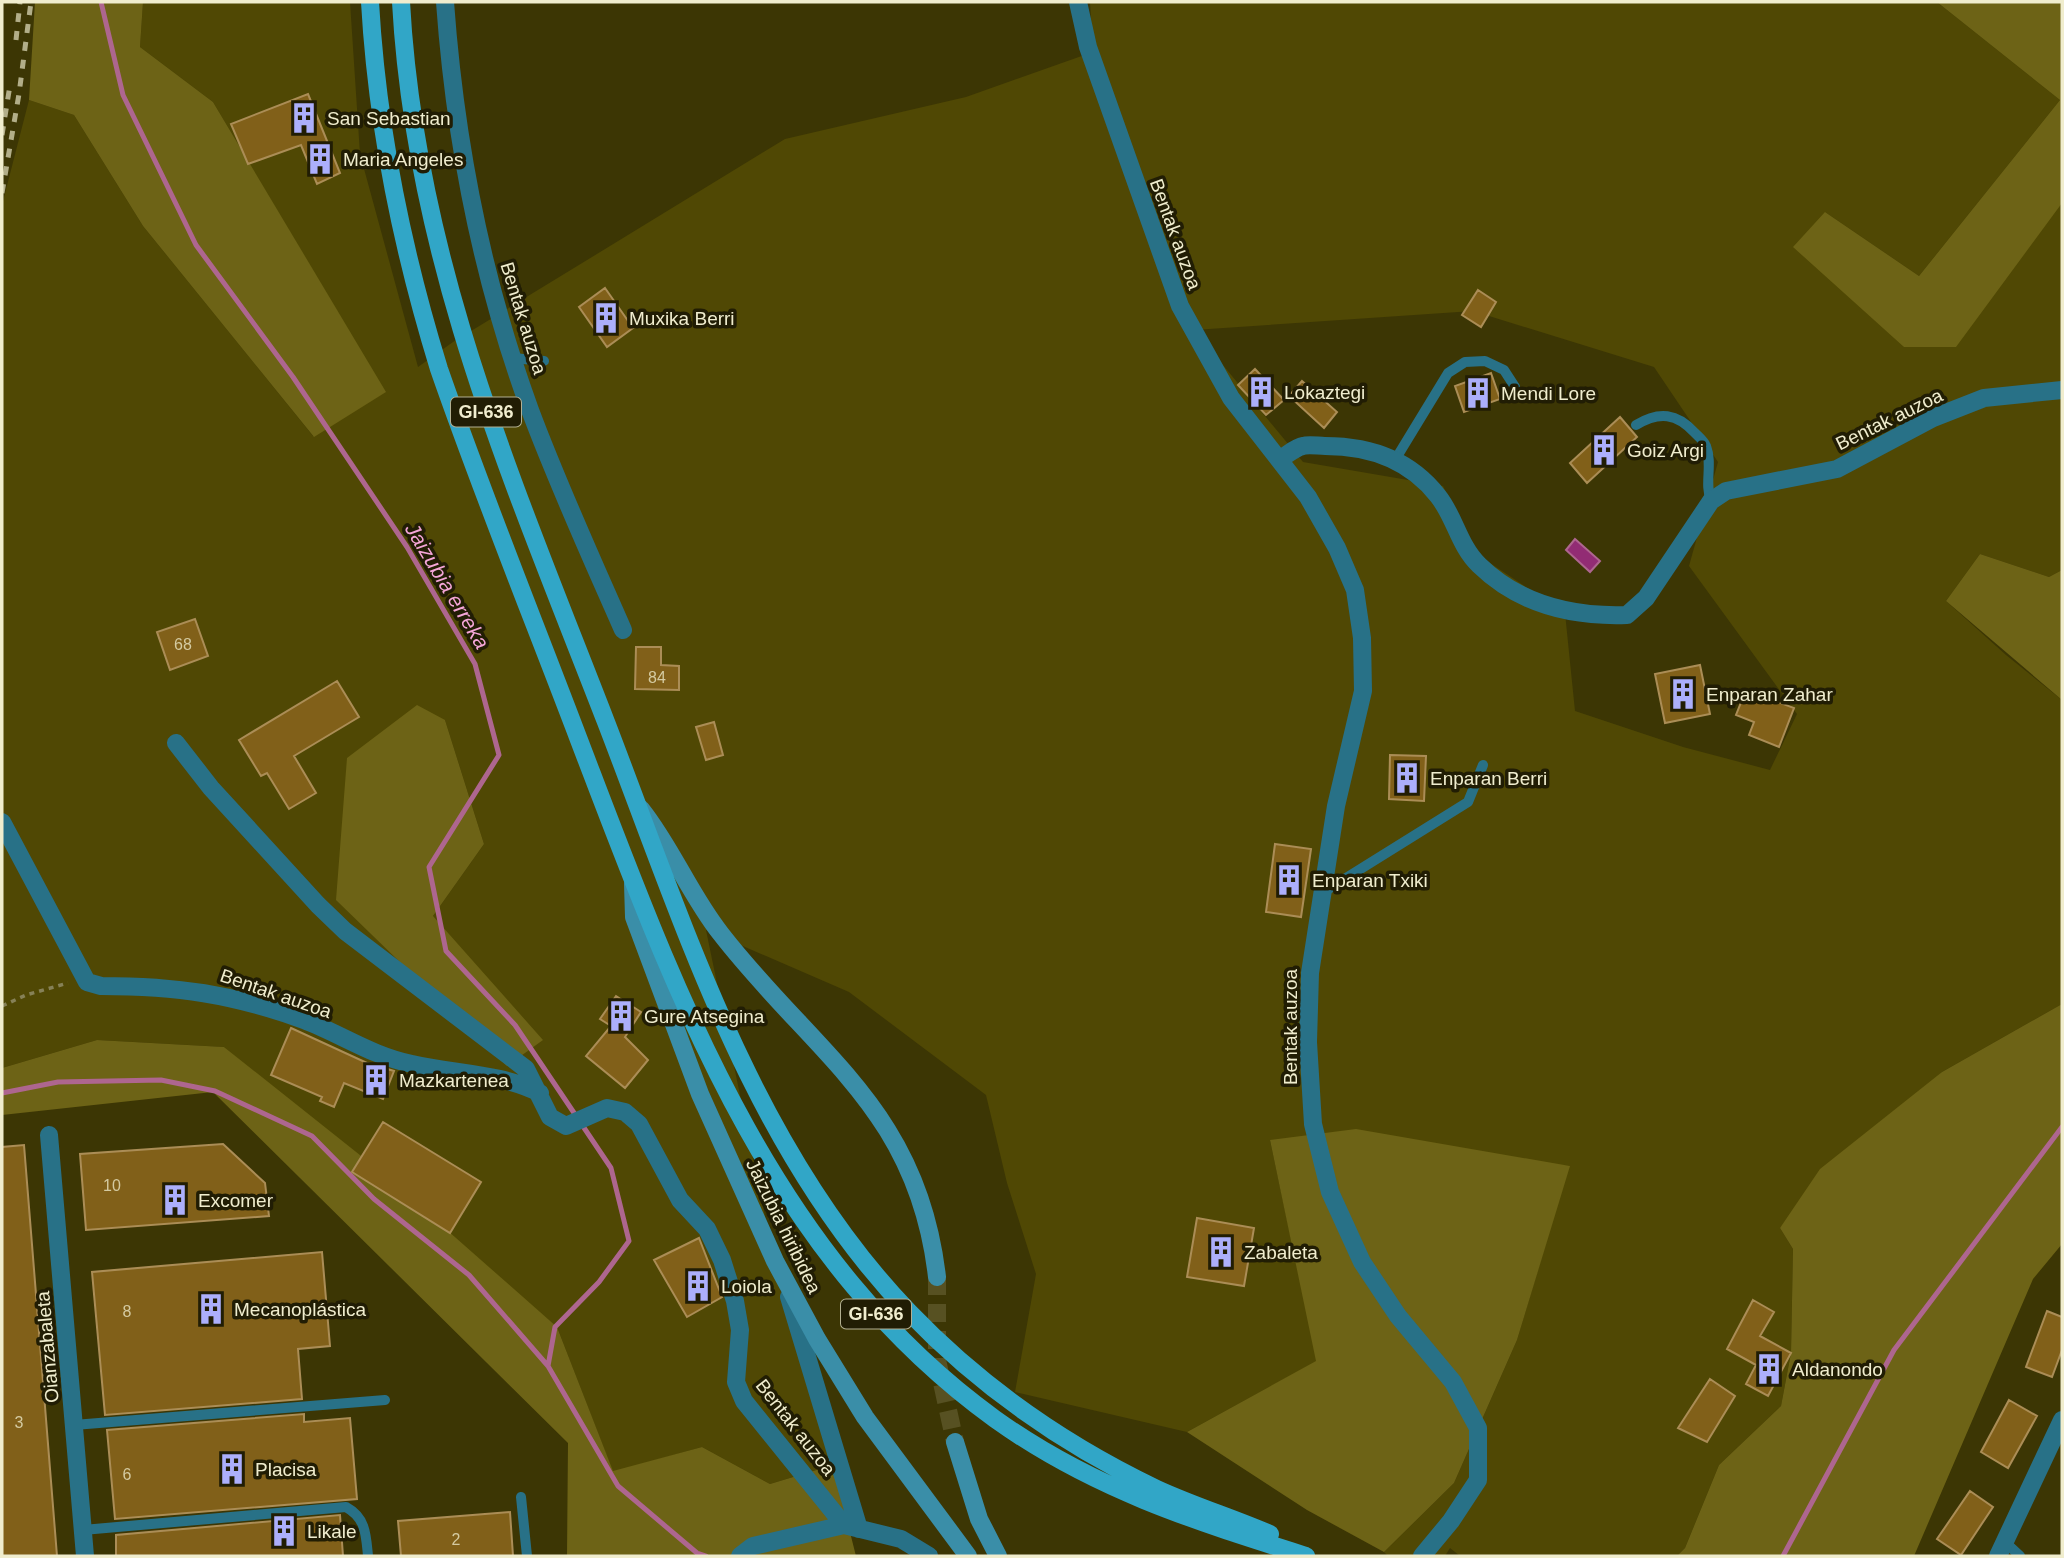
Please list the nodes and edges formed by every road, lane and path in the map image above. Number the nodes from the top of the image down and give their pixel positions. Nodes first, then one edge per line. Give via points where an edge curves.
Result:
1 (370, 2) edge
2 (401, 2) edge
3 (445, 2) edge
4 (1078, 2) edge
5 (513, 358) junction
6 (544, 361) dead end
7 (1515, 387) dead end
8 (2062, 390) edge
9 (1636, 425) dead end
10 (1280, 459) junction
11 (1395, 460) junction
12 (1711, 501) junction
13 (623, 629) dead end
14 (176, 743) dead end
15 (1483, 765) dead end
16 (638, 805) junction
17 (2, 822) edge
18 (633, 881) junction
19 (1320, 895) junction
20 (88, 982) junction
21 (2, 1006) edge
22 (540, 1093) junction
23 (48, 1135) dead end
24 (937, 1277) tunnel mouth
25 (784, 1279) junction
26 (385, 1400) dead end
27 (2062, 1420) edge
28 (74, 1425) junction
29 (955, 1442) tunnel mouth
30 (521, 1497) dead end
31 (851, 1527) junction
32 (83, 1530) junction
33 (2002, 1549) edge
34 (85, 1556) edge
35 (368, 1556) edge
36 (527, 1556) edge
37 (740, 1556) edge
38 (929, 1556) edge
39 (968, 1556) edge
40 (998, 1556) edge
41 (1306, 1556) edge
42 (1321, 1556) edge
43 (1422, 1556) edge
44 (2020, 1556) edge

1 - 18 main road, GI-636 via 385,144 422,313 458,423
2 - 16 main road, GI-636 via 416,138 452,304 486,411
3 - 5 street, Bentak auzoa via 455,112 469,190
4 - 10 street, Bentak auzoa via 1088,47 1180,306 1231,398
5 - 6 lane
5 - 13 street, Bentak auzoa via 565,500
7 - 11 lane via 1503,370 1485,361 1465,362 1448,373
8 - 12 street, Bentak auzoa via 1984,398 1933,418 1836,469 1726,491
9 - 12 lane via 1652,415 1670,415 1689,426 1706,445 1706,489
10 - 11 street via 1303,446 1366,449
10 - 19 street, Bentak auzoa via 1338,548 1355,590 1362,638 1363,691
11 - 12 street via 1422,477 1440,498 1478,565 1517,593 1565,612 1627,615 1646,598
14 - 22 street, Bentak auzoa via 211,788 345,931 526,1069
15 - 19 lane via 1468,802
16 - 24 main road via 663,836 719,933 841,1066 891,1132 924,1207
16 - 42 main road, GI-636 via 683,924 777,1132 824,1208 902,1304 975,1373 1084,1450 1163,1492
17 - 20 street
18 - 25 main road, Jaizubia hiribidea via 634,916 700,1094
18 - 41 main road, GI-636 via 714,1063 776,1183 829,1259 890,1329 986,1412 1073,1468 1156,1508
19 - 43 street, Bentak auzoa via 1310,973 1308,1042 1313,1124 1330,1192 1362,1262 1398,1316 1453,1382 1478,1428 1478,1480
20 - 21 path via 59,984
20 - 22 street, Bentak auzoa via 210,992 305,1021 368,1051 411,1064 514,1080
22 - 31 street, Bentak auzoa via 550,1117 566,1126 607,1108 625,1112 639,1124 680,1200 707,1230 722,1260 740,1330 736,1382 744,1401
23 - 28 street, Oianzabaleta
25 - 31 street
25 - 39 main road, Jaizubia hiribidea via 865,1417
26 - 28 lane
27 - 33 street
28 - 32 street, Oianzabaleta
29 - 40 main road via 979,1518
30 - 36 lane
31 - 37 street via 753,1546
31 - 38 street via 901,1539
32 - 34 street, Oianzabaleta
32 - 35 lane via 346,1507 365,1529
33 - 44 lane

